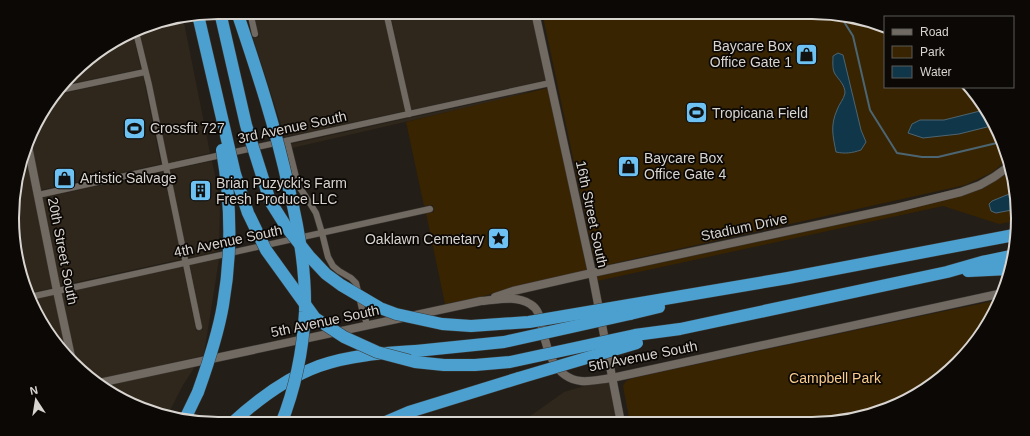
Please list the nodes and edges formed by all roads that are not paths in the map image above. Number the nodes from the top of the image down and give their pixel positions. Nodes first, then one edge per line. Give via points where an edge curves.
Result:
1 (222, 19) edge
2 (240, 19) edge
3 (252, 19) edge
4 (388, 19) edge
5 (536, 19) edge
6 (198, 20) edge
7 (198, 20) edge
8 (255, 34) dead end
9 (137, 36) edge
10 (145, 72) junction
11 (550, 83) junction
12 (67, 89) edge
13 (409, 114) junction
14 (287, 141) junction
15 (30, 155) edge
16 (165, 167) junction
17 (1005, 169) edge
18 (38, 195) junction
19 (430, 209) dead end
20 (322, 233) junction
21 (1010, 236) edge
22 (1007, 257) edge
23 (186, 262) junction
24 (1004, 269) edge
25 (947, 272) junction
26 (592, 273) junction
27 (57, 291) junction
28 (996, 295) edge
29 (35, 296) edge
30 (481, 301) junction
31 (630, 309) junction
32 (367, 324) junction
33 (199, 327) dead end
34 (636, 339) junction
35 (70, 351) edge
36 (612, 378) junction
37 (105, 382) edge
38 (187, 414) edge
39 (239, 417) edge
40 (284, 417) edge
41 (397, 417) edge
42 (620, 417) edge

1 - 31 highway, bridge via 246,125 270,201 309,256 341,285 380,308 442,324 530,322
2 - 40 highway, bridge via 280,149 302,253 305,312 300,353
3 - 8 street
4 - 13 street
5 - 11 street, 16th Street South
6 - 34 highway, bridge via 235,174 248,213 266,250 315,318 344,337 377,352 414,362 444,365 510,362
7 - 38 highway, bridge via 230,203 223,304 215,341 198,392
9 - 10 street
10 - 12 street
10 - 16 street
11 - 13 street, 3rd Avenue South
11 - 26 street, 16th Street South
13 - 14 street, 3rd Avenue South
14 - 16 street, 3rd Avenue South
14 - 20 street via 298,185 316,214
15 - 18 street, 20th Street South
16 - 18 street, 3rd Avenue South
16 - 23 street
17 - 26 street, Stadium Drive via 980,185 961,192
18 - 27 street, 20th Street South
19 - 20 street, 4th Avenue South
20 - 23 street, 4th Avenue South
20 - 32 street via 333,266 356,283
21 - 31 highway
22 - 25 highway
23 - 27 street, 4th Avenue South
23 - 33 street
24 - 25 highway
25 - 34 highway
26 - 30 street, Stadium Drive
26 - 36 street, 16th Street South
27 - 29 street, 4th Avenue South
27 - 35 street, 20th Street South
28 - 36 street, 5th Avenue South
30 - 32 street, 5th Avenue South
30 - 36 street, 5th Avenue South via 513,299 530,304 540,316 547,350 562,373 569,378 582,381
31 - 39 highway, bridge via 504,342 376,354 320,366 283,383
32 - 37 street, 5th Avenue South
34 - 41 highway, bridge
36 - 42 street, 16th Street South

